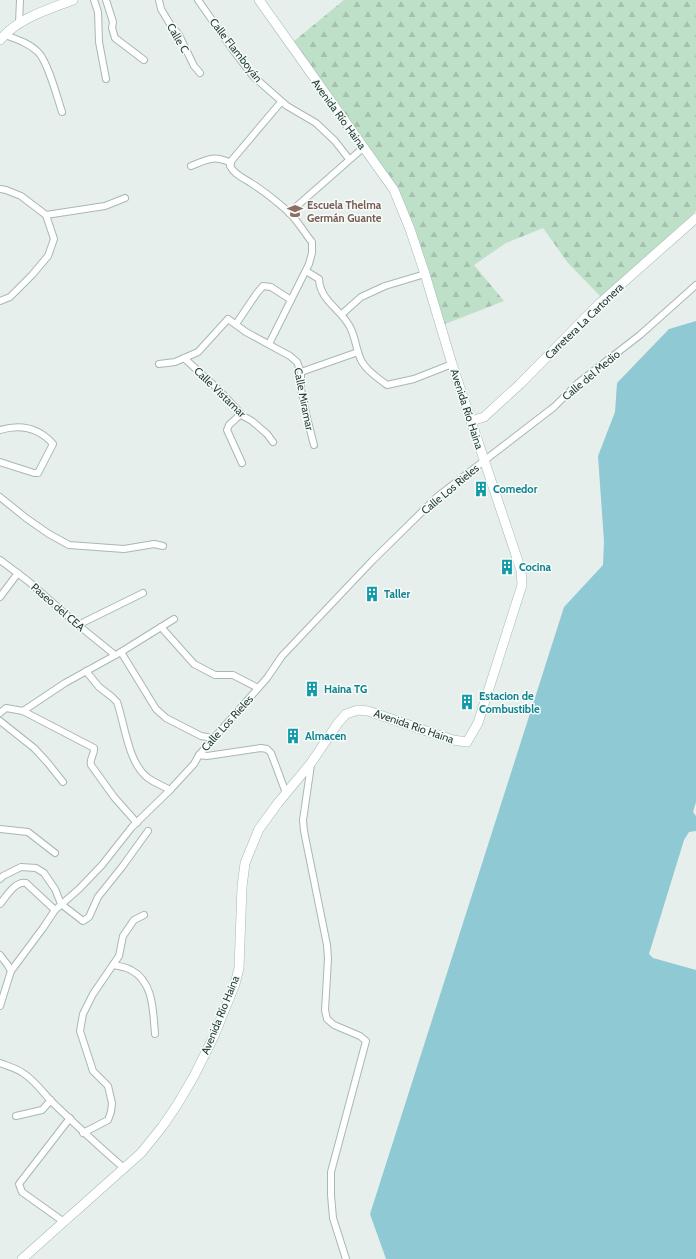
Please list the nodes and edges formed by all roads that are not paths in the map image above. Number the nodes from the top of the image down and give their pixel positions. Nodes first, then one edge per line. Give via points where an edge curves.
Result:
1 (20, 0) edge
2 (72, 0) edge
3 (94, 0) edge
4 (106, 0) edge
5 (159, 0) edge
6 (198, 0) edge
7 (259, 0) edge
8 (20, 23) junction
9 (2, 37) edge
10 (144, 60) dead end
11 (200, 73) dead end
12 (106, 80) dead end
13 (281, 102) junction
14 (62, 112) dead end
15 (363, 148) junction
16 (349, 159) junction
17 (231, 162) junction
18 (191, 166) dead end
19 (0, 189) edge
20 (125, 198) dead end
21 (289, 213) junction
22 (46, 215) junction
23 (696, 218) edge
24 (306, 271) junction
25 (425, 274) junction
26 (696, 285) edge
27 (291, 300) junction
28 (0, 301) edge
29 (342, 314) junction
30 (236, 324) junction
31 (269, 344) junction
32 (358, 352) junction
33 (184, 358) junction
34 (159, 364) dead end
35 (452, 364) junction
36 (301, 372) junction
37 (241, 414) junction
38 (471, 421) junction
39 (0, 430) edge
40 (273, 442) dead end
41 (314, 445) dead end
42 (484, 461) junction
43 (0, 462) edge
44 (242, 464) dead end
45 (0, 497) edge
46 (163, 546) dead end
47 (0, 560) edge
48 (18, 573) junction
49 (143, 593) dead end
50 (0, 598) edge
51 (174, 619) dead end
52 (78, 625) junction
53 (161, 627) junction
54 (121, 652) junction
55 (115, 655) junction
56 (86, 671) junction
57 (258, 688) junction
58 (23, 711) junction
59 (0, 714) edge
60 (1, 724) edge
61 (213, 738) junction
62 (199, 755) junction
63 (311, 763) junction
64 (63, 782) dead end
65 (170, 790) junction
66 (286, 793) junction
67 (137, 823) junction
68 (0, 829) edge
69 (148, 831) dead end
70 (55, 853) dead end
71 (0, 879) edge
72 (0, 904) edge
73 (61, 904) junction
74 (55, 910) junction
75 (144, 915) dead end
76 (0, 955) edge
77 (113, 965) junction
78 (11, 972) junction
79 (0, 1006) edge
80 (155, 1034) dead end
81 (0, 1063) edge
82 (51, 1100) junction
83 (16, 1116) dead end
84 (70, 1118) junction
85 (83, 1133) junction
86 (124, 1168) junction
87 (64, 1222) junction
88 (22, 1259) edge
89 (346, 1259) edge

1 - 8 street
2 - 8 street
3 - 12 street via 98,12 99,42
4 - 10 street via 115,38
5 - 11 street, Calle C via 161,9
6 - 13 street, Calle Flamboyán via 253,76
7 - 15 street, Avenida Río Haina
8 - 9 street via 9,29
9 - 14 street via 25,43 39,53
13 - 16 street, Calle Flamboyán via 316,123
13 - 17 street
15 - 16 street
15 - 25 street, Avenida Río Haina via 394,190
16 - 21 street
17 - 18 street via 216,158
17 - 21 street via 230,166 236,174
19 - 22 street via 21,196
20 - 22 street via 105,206
21 - 24 street via 312,242 312,253
22 - 28 street via 54,239 48,256 10,297
23 - 38 street, Carretera La Cartonera via 600,303 484,417
24 - 27 street
24 - 29 street via 319,279 319,287 325,298
25 - 29 street via 367,294
25 - 35 street, Avenida Río Haina
26 - 42 street, Calle del Medio via 640,335 578,383 554,407
27 - 30 street via 271,287 263,286
27 - 31 street
29 - 32 street via 351,327
30 - 31 street, Calle Miramar
30 - 33 street, Calle Miramar via 228,319 198,352
31 - 36 street, Calle Miramar via 297,362
32 - 35 street via 374,376 387,385 414,379
32 - 36 street
33 - 34 street
33 - 37 street, Calle Vistamar
35 - 38 street, Avenida Río Haina
36 - 41 street, Calle Miramar via 301,389
37 - 40 street, Calle Vistamar via 267,434
37 - 44 street via 227,430
38 - 42 street, Avenida Río Haina
39 - 43 street via 31,428 53,444 38,473
42 - 57 street, Calle Los Rieles via 438,497 373,560 282,656
42 - 63 street, Avenida Río Haina via 521,570 522,585 473,734 467,742 454,740 368,711 358,710 346,714 338,723
45 - 46 street via 26,518 69,545 124,549 154,544
47 - 48 street, Paseo del CEA
48 - 50 street
48 - 52 street, Paseo del CEA
49 - 52 street
51 - 53 street
52 - 55 street, Paseo del CEA
53 - 54 street
53 - 57 street via 194,664 215,675 233,675
54 - 55 street
54 - 61 street via 156,709 166,718 201,736
55 - 56 street
56 - 58 street
56 - 65 street via 99,687 117,702 130,749 143,773
57 - 61 street, Calle Los Rieles
58 - 59 street via 6,708
58 - 67 street via 94,748 91,765
60 - 64 street via 34,748
61 - 62 street, Calle Los Rieles
62 - 65 street, Calle Los Rieles
62 - 66 street via 267,749 271,753
63 - 66 street, Avenida Río Haina
63 - 89 street via 303,820 327,945 325,1010 327,1019 334,1025 366,1041 332,1172 333,1218
65 - 67 street, Calle Los Rieles
66 - 86 street, Avenida Río Haina via 259,829 245,863 239,968 214,1036 173,1111 141,1153
67 - 73 street, Calle Los Rieles via 102,865
68 - 70 street via 28,832
69 - 73 street via 98,897 89,917 82,921
71 - 73 street via 21,867 36,868 44,873
72 - 74 street via 22,882
73 - 74 street, Calle Los Rieles
74 - 78 street, Calle Los Rieles
75 - 77 street via 134,920 123,936 119,956
76 - 78 street
77 - 80 street via 130,969 149,989
77 - 85 street via 93,994 83,1014 80,1031 93,1071 108,1086 112,1103 111,1112 108,1120
78 - 79 street, Calle Los Rieles
81 - 82 street via 22,1072
82 - 83 street via 42,1110
82 - 84 street
84 - 85 street
84 - 87 street via 19,1184 22,1192
85 - 86 street
86 - 87 street, Avenida Río Haina
87 - 88 street, Avenida Río Haina

